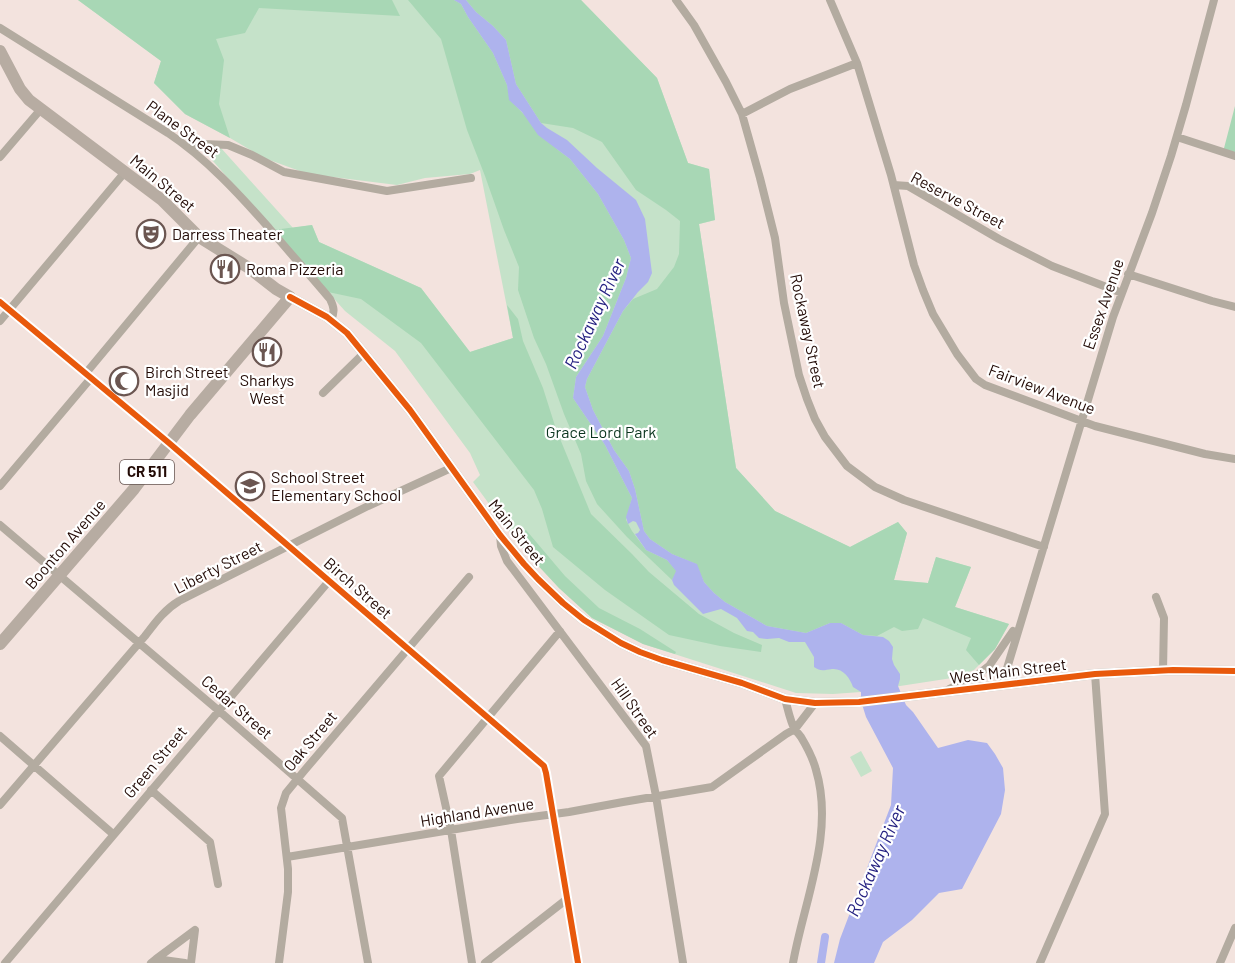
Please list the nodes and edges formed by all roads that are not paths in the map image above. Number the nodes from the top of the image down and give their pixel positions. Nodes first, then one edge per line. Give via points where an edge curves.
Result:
1 (676, 0) edge
2 (830, 0) edge
3 (1214, 0) edge
4 (0, 28) edge
5 (0, 53) edge
6 (856, 63) junction
7 (41, 109) junction
8 (742, 114) junction
9 (1177, 138) junction
10 (192, 150) junction
11 (1235, 156) edge
12 (0, 157) edge
13 (125, 172) junction
14 (471, 177) dead end
15 (894, 185) junction
16 (199, 237) junction
17 (1128, 274) junction
18 (1122, 292) junction
19 (290, 297) junction
20 (0, 302) edge
21 (1235, 307) edge
22 (9, 310) junction
23 (331, 320) junction
24 (0, 321) edge
25 (363, 354) junction
26 (89, 376) junction
27 (324, 393) dead end
28 (1081, 420) junction
29 (169, 443) junction
30 (1235, 459) edge
31 (451, 468) junction
32 (0, 486) edge
33 (0, 525) edge
34 (500, 535) junction
35 (289, 546) junction
36 (1044, 547) junction
37 (59, 575) junction
38 (469, 577) dead end
39 (329, 581) junction
40 (1156, 597) dead end
41 (1021, 618) junction
42 (560, 631) junction
43 (139, 643) junction
44 (0, 644) edge
45 (408, 648) junction
46 (1163, 670) junction
47 (1235, 671) edge
48 (1095, 674) junction
49 (1002, 685) junction
50 (942, 693) junction
51 (784, 699) junction
52 (815, 703) junction
53 (218, 710) junction
54 (488, 718) junction
55 (795, 729) junction
56 (0, 736) edge
57 (34, 765) junction
58 (297, 778) junction
59 (151, 790) junction
60 (656, 796) junction
61 (0, 805) edge
62 (552, 814) junction
63 (450, 830) junction
64 (113, 834) junction
65 (347, 846) junction
66 (287, 857) junction
67 (218, 884) dead end
68 (567, 899) junction
69 (1235, 928) edge
70 (154, 961) edge
71 (4, 963) edge
72 (186, 963) edge
73 (192, 963) edge
74 (279, 963) edge
75 (368, 963) edge
76 (472, 963) edge
77 (485, 963) edge
78 (578, 963) edge
79 (683, 963) edge
80 (793, 963) edge
81 (1040, 963) edge
82 (1220, 963) edge

1 - 8 street, Rockaway Street via 694,25
2 - 6 street, Reserve Street
3 - 9 street, Essex Avenue
4 - 10 street, Plane Street
5 - 7 main road, Main Street via 20,89
6 - 8 street via 790,89
6 - 15 street, Reserve Street
7 - 12 street
7 - 13 main road, Main Street
8 - 36 street, Rockaway Street via 775,238 799,375 825,437 847,466 875,487
9 - 11 street
9 - 17 street, Essex Avenue
10 - 14 street via 202,144 228,145 284,172 387,191
10 - 23 street, Plane Street via 246,202 330,299 334,313
13 - 16 main road, Main Street via 162,200
13 - 22 street
15 - 18 street, Reserve Street via 908,186 1052,266
15 - 28 street, Fairview Avenue via 914,266 933,314 976,379
16 - 19 main road, Main Street
16 - 26 street
17 - 18 street, Essex Avenue
17 - 21 street
18 - 28 street, Essex Avenue
19 - 23 street, Main Street
19 - 29 main road, Boonton Avenue / CR 511
20 - 22 street, Birch Street
22 - 24 street
22 - 26 street, Birch Street
23 - 25 street, Main Street
25 - 27 street
25 - 31 street, Main Street
26 - 29 street, Birch Street
26 - 32 street
28 - 30 street, Fairview Avenue
28 - 36 street, Essex Avenue
29 - 35 street, Birch Street
29 - 37 main road, Boonton Avenue / CR 511
31 - 34 street, Main Street
31 - 35 street, Liberty Street
33 - 37 street, Cedar Street
34 - 42 street, Hill Street via 507,561
34 - 51 street, Main Street via 563,603 621,643
35 - 39 street, Birch Street
35 - 43 street, Liberty Street via 179,601 162,613
36 - 41 street, Essex Avenue
37 - 43 street, Cedar Street
37 - 44 main road, Boonton Avenue / CR 511
38 - 45 street, Oak Street
39 - 45 street, Birch Street
39 - 53 street, Green Street
40 - 46 street via 1164,618
41 - 49 street, Essex Avenue
41 - 50 street, Essex Avenue via 989,666
42 - 54 street
42 - 60 street, Hill Street via 646,746
43 - 53 street, Cedar Street
43 - 57 street, Liberty Street
45 - 54 street, Birch Street
45 - 58 street, Oak Street
46 - 47 street, West Main Street
46 - 48 street, West Main Street
48 - 49 street, West Main Street
48 - 81 street via 1105,814
49 - 50 street, West Main Street
50 - 52 street, West Main Street
51 - 52 street, West Main Street
51 - 55 street
52 - 55 street, Highland Avenue
53 - 58 street, Cedar Street
53 - 59 street, Green Street
54 - 62 street, Birch Street via 544,766
54 - 63 street via 439,776
55 - 60 street, Highland Avenue via 712,787
55 - 80 street via 816,768 822,815 819,848
56 - 57 street
57 - 61 street, Liberty Street
57 - 64 street
58 - 65 street, Cedar Street via 342,818
58 - 66 street, Oak Street via 281,808
59 - 64 street, Green Street
59 - 67 street via 210,842
60 - 62 street, Highland Avenue
60 - 79 street, Hill Street
62 - 63 street, Highland Avenue
62 - 68 street, Birch Street
63 - 65 street, Highland Avenue
63 - 76 street
64 - 71 street, Green Street
65 - 66 street, Highland Avenue
65 - 75 street, Cedar Street
66 - 74 street, Oak Street via 288,892
68 - 77 street
68 - 78 street, Birch Street
69 - 82 street
70 - 72 street
70 - 73 street via 195,930

